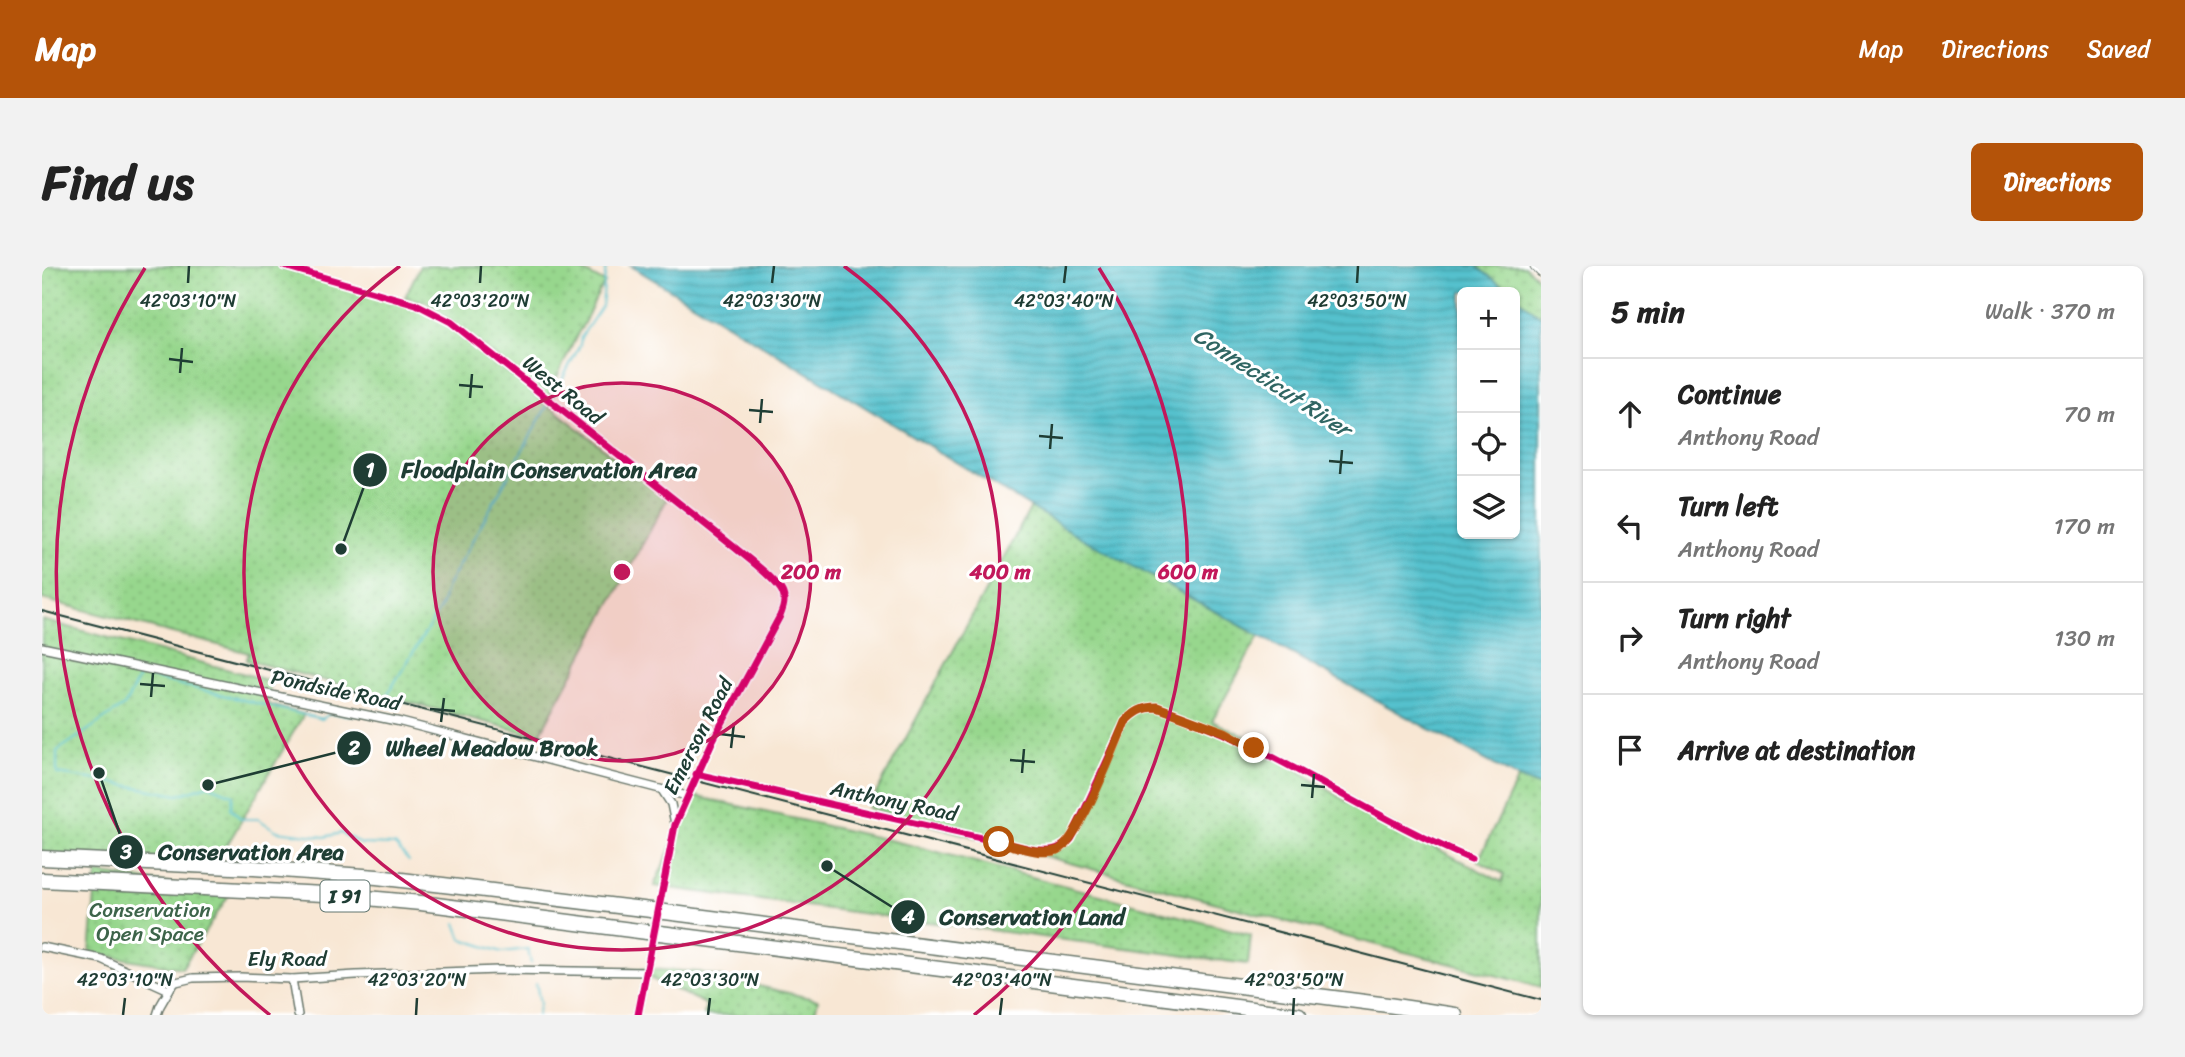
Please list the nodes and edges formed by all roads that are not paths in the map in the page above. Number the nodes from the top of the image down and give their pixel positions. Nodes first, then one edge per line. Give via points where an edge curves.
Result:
1 (284, 266) edge
2 (1535, 266) edge
3 (1541, 272) edge
4 (784, 602) joint
5 (42, 647) edge
6 (696, 774) junction
7 (662, 789) junction
8 (687, 796) junction
9 (675, 825) junction
10 (42, 859) edge
11 (1471, 859) dead end
12 (42, 880) edge
13 (42, 947) edge
14 (646, 972) junction
15 (292, 979) junction
16 (169, 990) junction
17 (157, 1015) edge
18 (298, 1015) edge
19 (638, 1015) edge
20 (1299, 1015) edge
21 (1455, 1015) edge

1 - 4 street, West Road via 416,304 451,322 749,559 779,587
2 - 3 street
4 - 6 street, Emerson Road
5 - 7 street, Pondside Road via 388,719
6 - 8 street, Emerson Road
6 - 11 street, Anthony Road via 1052,851 1071,839 1125,722 1137,711 1157,707 1225,732
7 - 8 street, Pondside Road
7 - 9 street
8 - 9 street, Emerson Road
9 - 14 street, Emerson Road
10 - 21 highway, I 91 via 328,873 451,885
12 - 20 highway, I 91 via 374,898
13 - 16 street via 96,957
14 - 15 street, Ely Road via 499,970
14 - 19 street, Emerson Road
15 - 16 street, Ely Road via 193,978 176,982
15 - 18 street
16 - 17 street

